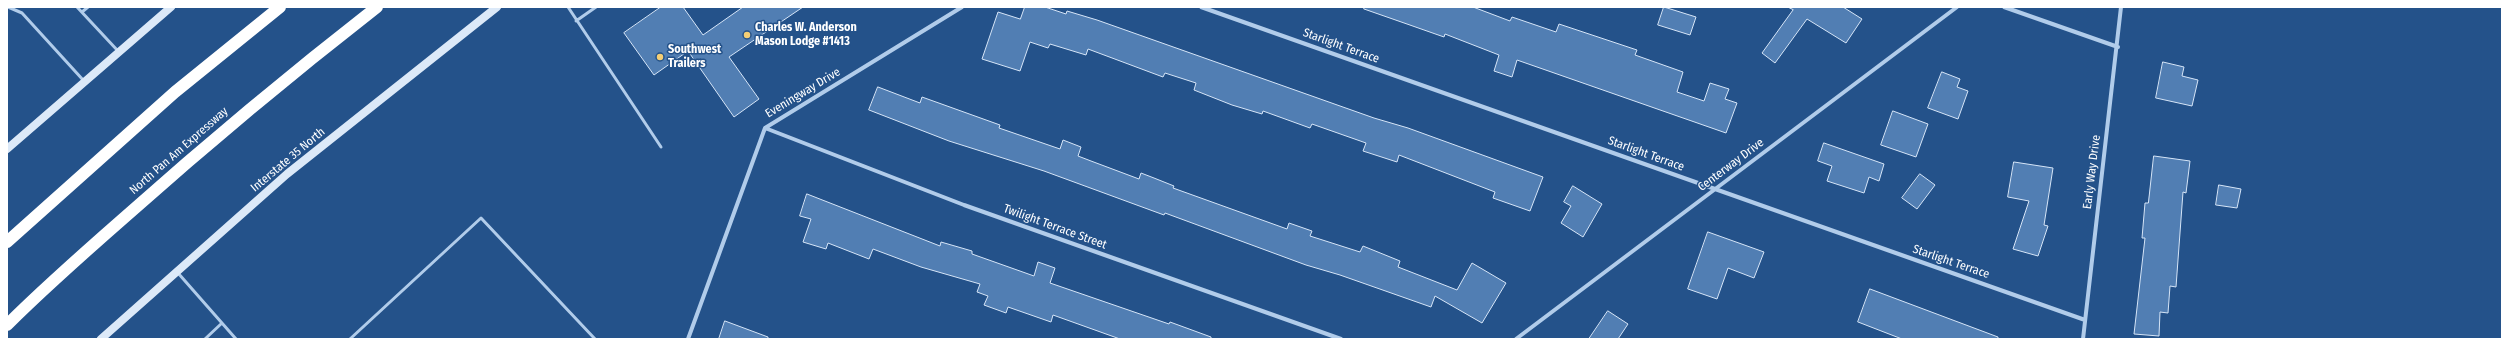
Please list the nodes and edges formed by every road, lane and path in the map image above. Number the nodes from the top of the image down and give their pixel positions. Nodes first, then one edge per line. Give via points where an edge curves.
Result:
1 (8, 7) edge
2 (77, 7) edge
3 (88, 7) edge
4 (171, 7) edge
5 (280, 7) edge
6 (377, 7) edge
7 (497, 7) edge
8 (568, 7) edge
9 (596, 7) edge
10 (962, 7) edge
11 (1201, 7) edge
12 (1957, 7) edge
13 (2004, 7) edge
14 (2121, 7) edge
15 (82, 12) junction
16 (576, 21) junction
17 (2118, 47) junction
18 (118, 51) junction
19 (84, 81) junction
20 (765, 128) junction
21 (661, 147) dead end
22 (7, 149) edge
23 (1715, 189) junction
24 (7, 242) edge
25 (176, 272) junction
26 (2085, 320) junction
27 (222, 323) junction
28 (7, 325) edge
29 (101, 339) edge
30 (205, 339) edge
31 (236, 339) edge
32 (350, 339) edge
33 (595, 339) edge
34 (688, 339) edge
35 (1341, 339) edge
36 (1516, 339) edge
37 (2082, 339) edge

1 - 19 lane via 22,13
2 - 15 lane
3 - 15 lane
4 - 18 main road
5 - 24 highway via 175,92
6 - 28 highway, North Pan Am Expressway via 265,95 194,155 39,293
7 - 25 main road, Interstate 35 North via 286,174
8 - 16 lane
9 - 16 lane
10 - 20 street, Eveningway Drive
11 - 23 street, Starlight Terrace
12 - 23 street, Centerway Drive
13 - 17 street
14 - 17 street, Early Way Drive
15 - 18 lane
16 - 21 lane
17 - 26 street, Early Way Drive
18 - 19 main road
19 - 22 main road
20 - 34 street, Eveningway Drive
20 - 35 street, Twilight Terrace Street via 964,205
23 - 26 street, Starlight Terrace
23 - 36 street, Centerway Drive
25 - 27 lane
25 - 29 main road, Interstate 35 North
26 - 37 street, Early Way Drive
27 - 30 lane
27 - 31 lane
32 - 33 lane via 481,218

